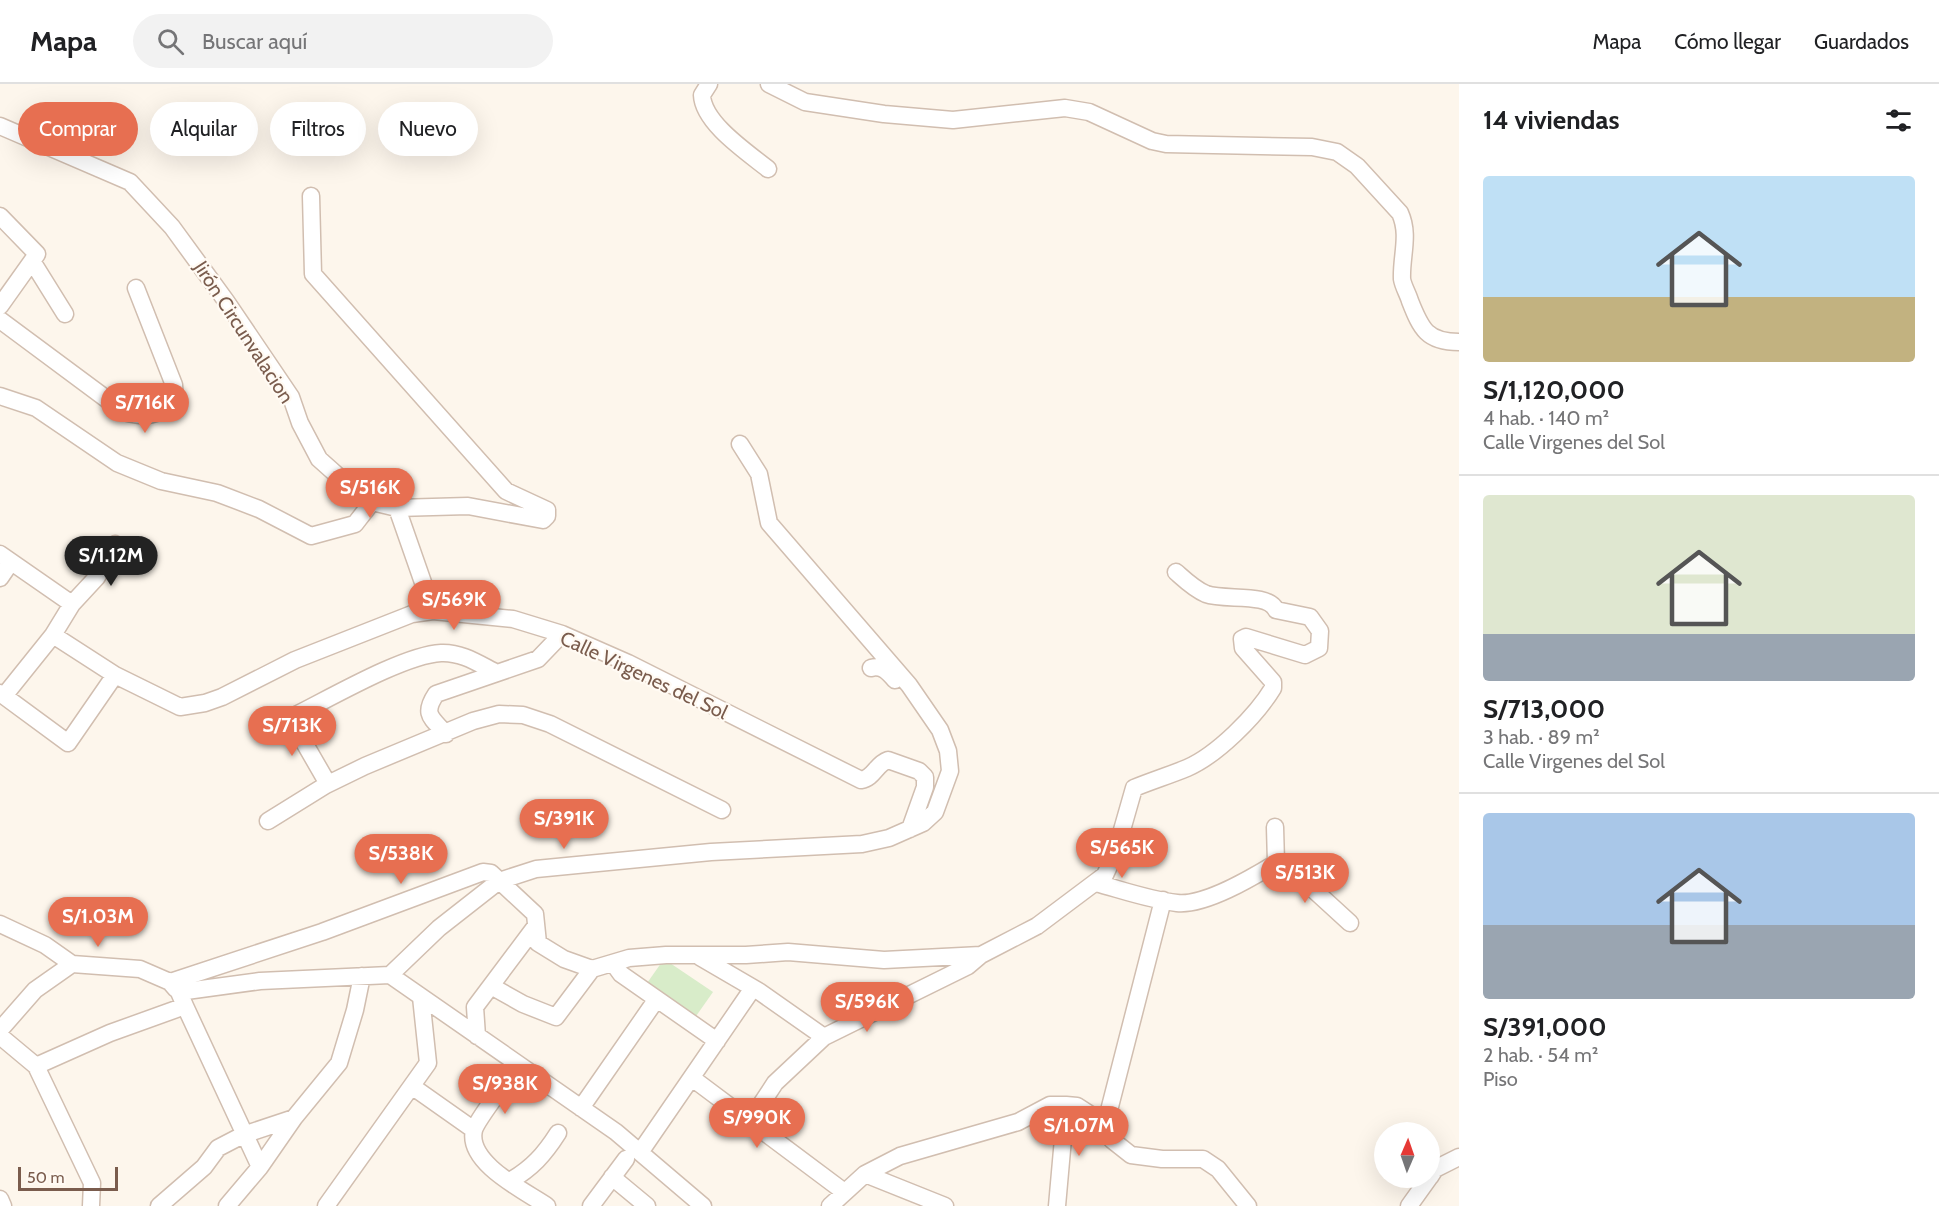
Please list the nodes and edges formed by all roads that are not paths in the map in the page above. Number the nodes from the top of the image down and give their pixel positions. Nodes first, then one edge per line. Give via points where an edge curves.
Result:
1 (709, 84) edge
2 (769, 84) edge
3 (0, 126) edge
4 (768, 169) dead end
5 (311, 196) dead end
6 (0, 216) edge
7 (32, 261) junction
8 (135, 288) dead end
9 (0, 306) edge
10 (65, 314) dead end
11 (0, 320) edge
12 (1459, 342) edge
13 (0, 396) edge
14 (740, 444) dead end
15 (372, 502) junction
16 (397, 508) junction
17 (115, 544) dead end
18 (5, 558) edge
19 (1176, 572) dead end
20 (0, 578) edge
21 (72, 604) junction
22 (433, 611) junction
23 (52, 634) junction
24 (562, 634) junction
25 (871, 668) dead end
26 (497, 673) junction
27 (115, 675) junction
28 (909, 685) junction
29 (2, 694) edge
30 (446, 734) junction
31 (324, 777) dead end
32 (722, 810) dead end
33 (268, 821) dead end
34 (1275, 827) dead end
35 (910, 829) junction
36 (1276, 863) junction
37 (499, 880) junction
38 (1096, 883) junction
39 (1163, 900) junction
40 (1350, 923) dead end
41 (0, 924) edge
42 (535, 927) junction
43 (981, 955) junction
44 (700, 956) junction
45 (613, 963) junction
46 (72, 964) junction
47 (592, 969) junction
48 (390, 975) junction
49 (362, 976) junction
50 (491, 986) junction
51 (753, 988) junction
52 (178, 993) junction
53 (421, 997) junction
54 (656, 1000) junction
55 (0, 1030) edge
56 (0, 1036) edge
57 (477, 1036) junction
58 (824, 1036) junction
59 (717, 1041) junction
60 (36, 1066) junction
61 (692, 1078) junction
62 (507, 1080) dead end
63 (413, 1087) junction
64 (1066, 1105) junction
65 (581, 1108) junction
66 (294, 1118) junction
67 (750, 1121) junction
68 (474, 1130) junction
69 (1104, 1130) junction
70 (558, 1133) dead end
71 (243, 1135) junction
72 (633, 1155) junction
73 (1459, 1157) edge
74 (1440, 1166) edge
75 (260, 1167) junction
76 (865, 1174) junction
77 (612, 1177) junction
78 (510, 1181) junction
79 (1421, 1188) edge
80 (0, 1198) edge
81 (835, 1201) edge
82 (3, 1206) edge
83 (92, 1206) edge
84 (159, 1206) edge
85 (227, 1206) edge
86 (326, 1206) edge
87 (547, 1206) edge
88 (591, 1206) edge
89 (647, 1206) edge
90 (703, 1206) edge
91 (945, 1206) edge
92 (1056, 1206) edge
93 (1248, 1206) edge
94 (1409, 1206) edge

1 - 4 street via 702,95 705,111
2 - 12 street via 805,102 884,114 953,120 1065,108 1089,112 1166,144 1312,147 1337,152 1357,166 1400,213 1406,231 1402,280 1421,329 1442,342
3 - 15 street, Jirón Circunvalacion via 130,182 172,227 226,301 291,397 319,459
5 - 16 street, Jirón Circunvalacion via 313,274 506,491 541,506 547,510 547,516 535,520 468,506
6 - 7 street via 37,254
7 - 9 street
7 - 10 street
8 - 11 street via 174,385 175,401 160,414 141,417 124,412
13 - 15 street via 36,408 117,463 161,482 217,493 311,536 355,524
14 - 28 street via 759,474 769,523
15 - 16 street, Jirón Circunvalacion
16 - 22 street
17 - 21 street via 96,577
18 - 20 street
18 - 21 street
19 - 38 street via 1206,594 1263,599 1276,610 1310,617 1320,631 1319,648 1305,656 1242,639 1243,648 1273,682 1273,688 1251,717 1216,749 1189,767 1134,788 1116,851 1105,875
21 - 23 street
22 - 24 street, Calle Virgenes del Sol via 513,619
22 - 27 street, Calle Virgenes del Sol via 412,614 296,660 205,704 180,707
23 - 27 street, Calle Virgenes del Sol
23 - 29 street
24 - 26 street via 538,659
24 - 35 street, Calle Virgenes del Sol via 861,780 888,760 919,771 925,777 925,787
25 - 28 street via 886,670 898,684
26 - 30 street via 436,694 428,706 429,713
26 - 31 street via 466,656 441,653 403,663 290,718
27 - 29 street via 68,743
28 - 35 street via 940,730 950,771 935,812
30 - 32 street via 499,714 523,715 550,724
30 - 33 street via 326,785
34 - 36 street
35 - 37 street via 862,844 711,852 536,869
36 - 39 street via 1195,902
36 - 40 street via 1303,880
37 - 42 street via 535,914
37 - 48 street via 439,928
37 - 52 street via 483,872 322,932
38 - 39 street
38 - 43 street via 1037,926
39 - 69 street
41 - 46 street via 45,945
42 - 47 street via 538,943 564,959
42 - 50 street
43 - 44 street via 884,960 788,952
43 - 58 street via 968,966
44 - 45 street via 666,955
44 - 51 street
45 - 47 street
45 - 54 street via 621,974
46 - 52 street via 140,969
46 - 55 street via 35,990
47 - 50 street via 556,1017
48 - 49 street
48 - 53 street
49 - 52 street via 219,984
49 - 66 street via 356,1011 339,1063
50 - 57 street via 475,1007
51 - 58 street
51 - 59 street
52 - 60 street via 110,1033
52 - 71 street
53 - 57 street
53 - 63 street via 428,1062
54 - 59 street
54 - 65 street
56 - 60 street
57 - 65 street
58 - 67 street via 775,1083
59 - 61 street
60 - 83 street via 92,1183
61 - 67 street
61 - 72 street
62 - 68 street
63 - 68 street
63 - 86 street
64 - 69 street via 1077,1106 1094,1117
64 - 76 street via 1050,1105 1009,1125 900,1156
64 - 92 street
65 - 72 street
66 - 71 street
66 - 75 street
67 - 81 street
68 - 78 street via 476,1149 487,1166
69 - 93 street via 1131,1155 1203,1159 1218,1168
70 - 78 street via 542,1158
71 - 75 street
71 - 84 street via 218,1148 204,1167
72 - 77 street
72 - 90 street
73 - 74 street
75 - 85 street
76 - 81 street
76 - 91 street
77 - 88 street
77 - 89 street
78 - 87 street
79 - 94 street
80 - 82 street

